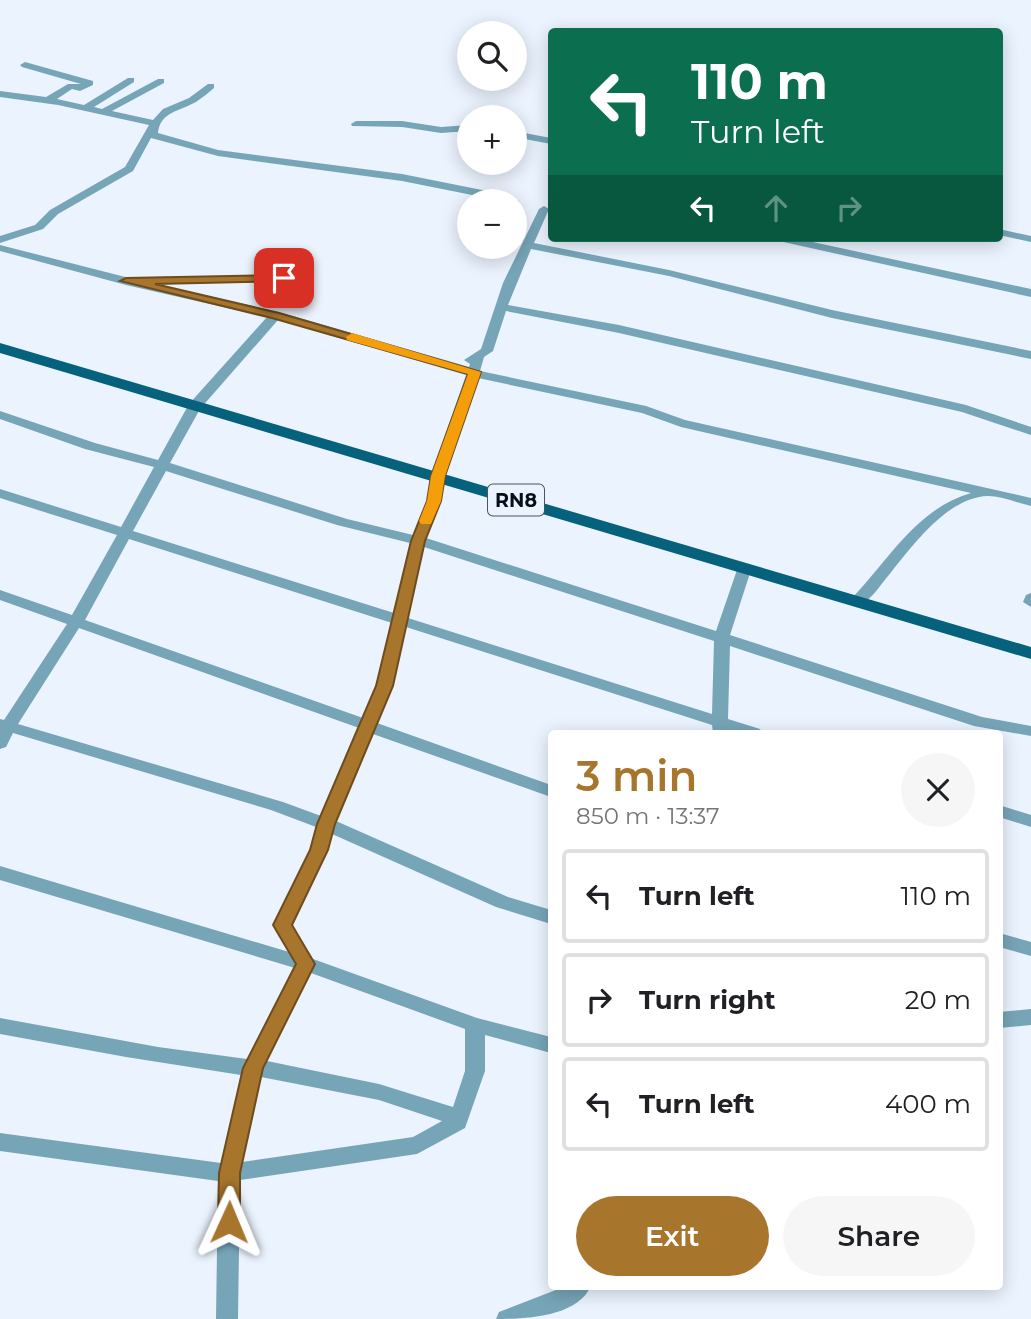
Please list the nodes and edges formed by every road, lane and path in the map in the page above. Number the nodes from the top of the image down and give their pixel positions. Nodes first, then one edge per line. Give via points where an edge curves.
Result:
1 (25, 65) dead end
2 (131, 80) dead end
3 (161, 81) dead end
4 (211, 86) dead end
5 (0, 94) edge
6 (48, 100) junction
7 (86, 108) junction
8 (105, 111) junction
9 (154, 123) junction
10 (356, 124) dead end
11 (457, 129) edge
12 (527, 136) edge
13 (548, 140) edge
14 (531, 205) edge
15 (1003, 233) edge
16 (527, 237) edge
17 (1031, 239) edge
18 (0, 240) edge
19 (797, 242) edge
20 (527, 245) edge
21 (0, 248) edge
22 (520, 259) edge
23 (310, 278) dead end
24 (126, 281) junction
25 (1031, 293) edge
26 (501, 307) junction
27 (275, 315) junction
28 (0, 348) edge
29 (478, 355) junction
30 (1031, 355) edge
31 (457, 367) junction
32 (475, 372) junction
33 (194, 407) junction
34 (0, 415) edge
35 (1030, 427) edge
36 (162, 465) junction
37 (438, 476) junction
38 (991, 492) junction
39 (0, 493) edge
40 (1031, 502) edge
41 (125, 533) junction
42 (418, 541) junction
43 (744, 570) junction
44 (0, 594) edge
45 (856, 602) junction
46 (77, 620) junction
47 (399, 620) junction
48 (722, 636) junction
49 (1031, 653) edge
50 (368, 724) junction
51 (720, 728) edge
52 (1031, 731) edge
53 (3, 732) edge
54 (548, 790) edge
55 (1003, 812) edge
56 (1031, 821) edge
57 (326, 824) junction
58 (0, 873) edge
59 (548, 916) edge
60 (1003, 941) edge
61 (1031, 950) edge
62 (306, 964) junction
63 (1031, 1017) edge
64 (1003, 1020) edge
65 (475, 1025) junction
66 (0, 1026) edge
67 (548, 1044) edge
68 (253, 1068) junction
69 (458, 1122) junction
70 (0, 1142) edge
71 (229, 1173) junction
72 (577, 1290) edge
73 (227, 1319) edge
74 (507, 1319) edge

1 - 6 street via 90,83 71,86
2 - 7 street
3 - 8 street
4 - 9 street via 166,111
5 - 6 street
6 - 7 street
7 - 8 street
8 - 9 street
9 - 14 street via 153,135 171,143 437,184
9 - 18 street via 129,169 54,212 39,227
10 - 11 street
12 - 13 street
14 - 16 street
15 - 17 street
19 - 25 street
20 - 30 street
21 - 24 street
22 - 26 street
23 - 24 street
24 - 27 street
26 - 29 street via 487,351
26 - 35 street via 619,329
27 - 31 street
27 - 33 street
28 - 33 main road, RN8
29 - 31 street
29 - 32 street
31 - 32 street
32 - 37 street
32 - 38 street
33 - 36 street
33 - 37 main road, RN8
34 - 36 street
36 - 41 street
36 - 42 street
37 - 42 street via 434,501
37 - 43 main road, RN8
38 - 40 street
38 - 45 street via 970,496 917,527
39 - 41 street
41 - 46 street
41 - 47 street
42 - 47 street
42 - 48 street
43 - 45 main road, RN8
43 - 48 street
44 - 46 street
45 - 49 main road, RN8
46 - 50 street
46 - 53 street
47 - 50 street via 384,686
47 - 51 street
48 - 51 street
48 - 52 street via 980,722
50 - 54 street
50 - 57 street
53 - 57 street via 277,806
55 - 56 street
57 - 59 street via 502,902
57 - 62 street via 319,850 282,925
58 - 62 street
60 - 61 street
62 - 65 street
62 - 68 street
63 - 64 street
65 - 67 street
65 - 69 street via 475,1071
66 - 68 street
68 - 69 street via 379,1092 451,1115
68 - 71 street
69 - 71 street via 407,1148
70 - 71 street
71 - 73 street
72 - 74 street

